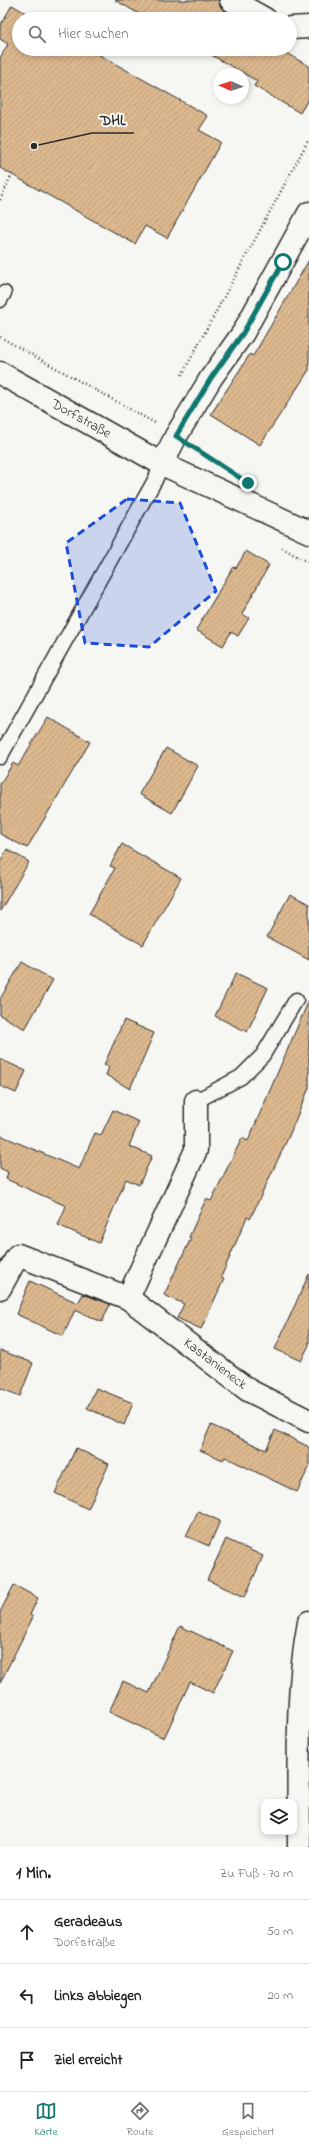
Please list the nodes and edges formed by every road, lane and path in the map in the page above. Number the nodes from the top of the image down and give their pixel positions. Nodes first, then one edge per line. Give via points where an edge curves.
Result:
1 (231, 0) edge
2 (252, 12) edge
3 (309, 27) edge
4 (297, 28) edge
5 (309, 139) edge
6 (12, 174) dead end
7 (0, 200) edge
8 (309, 213) edge
9 (0, 337) edge
10 (0, 373) edge
11 (178, 382) dead end
12 (160, 417) dead end
13 (176, 436) junction
14 (218, 463) dead end
15 (162, 464) junction
16 (309, 532) edge
17 (0, 757) edge
18 (296, 1000) dead end
19 (196, 1101) joint
20 (0, 1288) edge
21 (128, 1298) junction
22 (309, 1421) edge
23 (309, 1622) edge
24 (304, 1756) edge
25 (299, 1847) edge

1 - 2 street
3 - 4 street
5 - 11 path
6 - 7 path
8 - 13 street via 243,333 211,378
9 - 12 path via 156,424
10 - 15 street, Dorfstraße
13 - 14 path
13 - 15 street
15 - 16 street, Dorfstraße
15 - 17 lane
18 - 19 lane via 263,1055 241,1077
19 - 21 street via 196,1150
20 - 21 street, Kastanieneck via 18,1255
21 - 22 street, Kastanieneck via 248,1390
23 - 24 street via 302,1676
24 - 25 street

